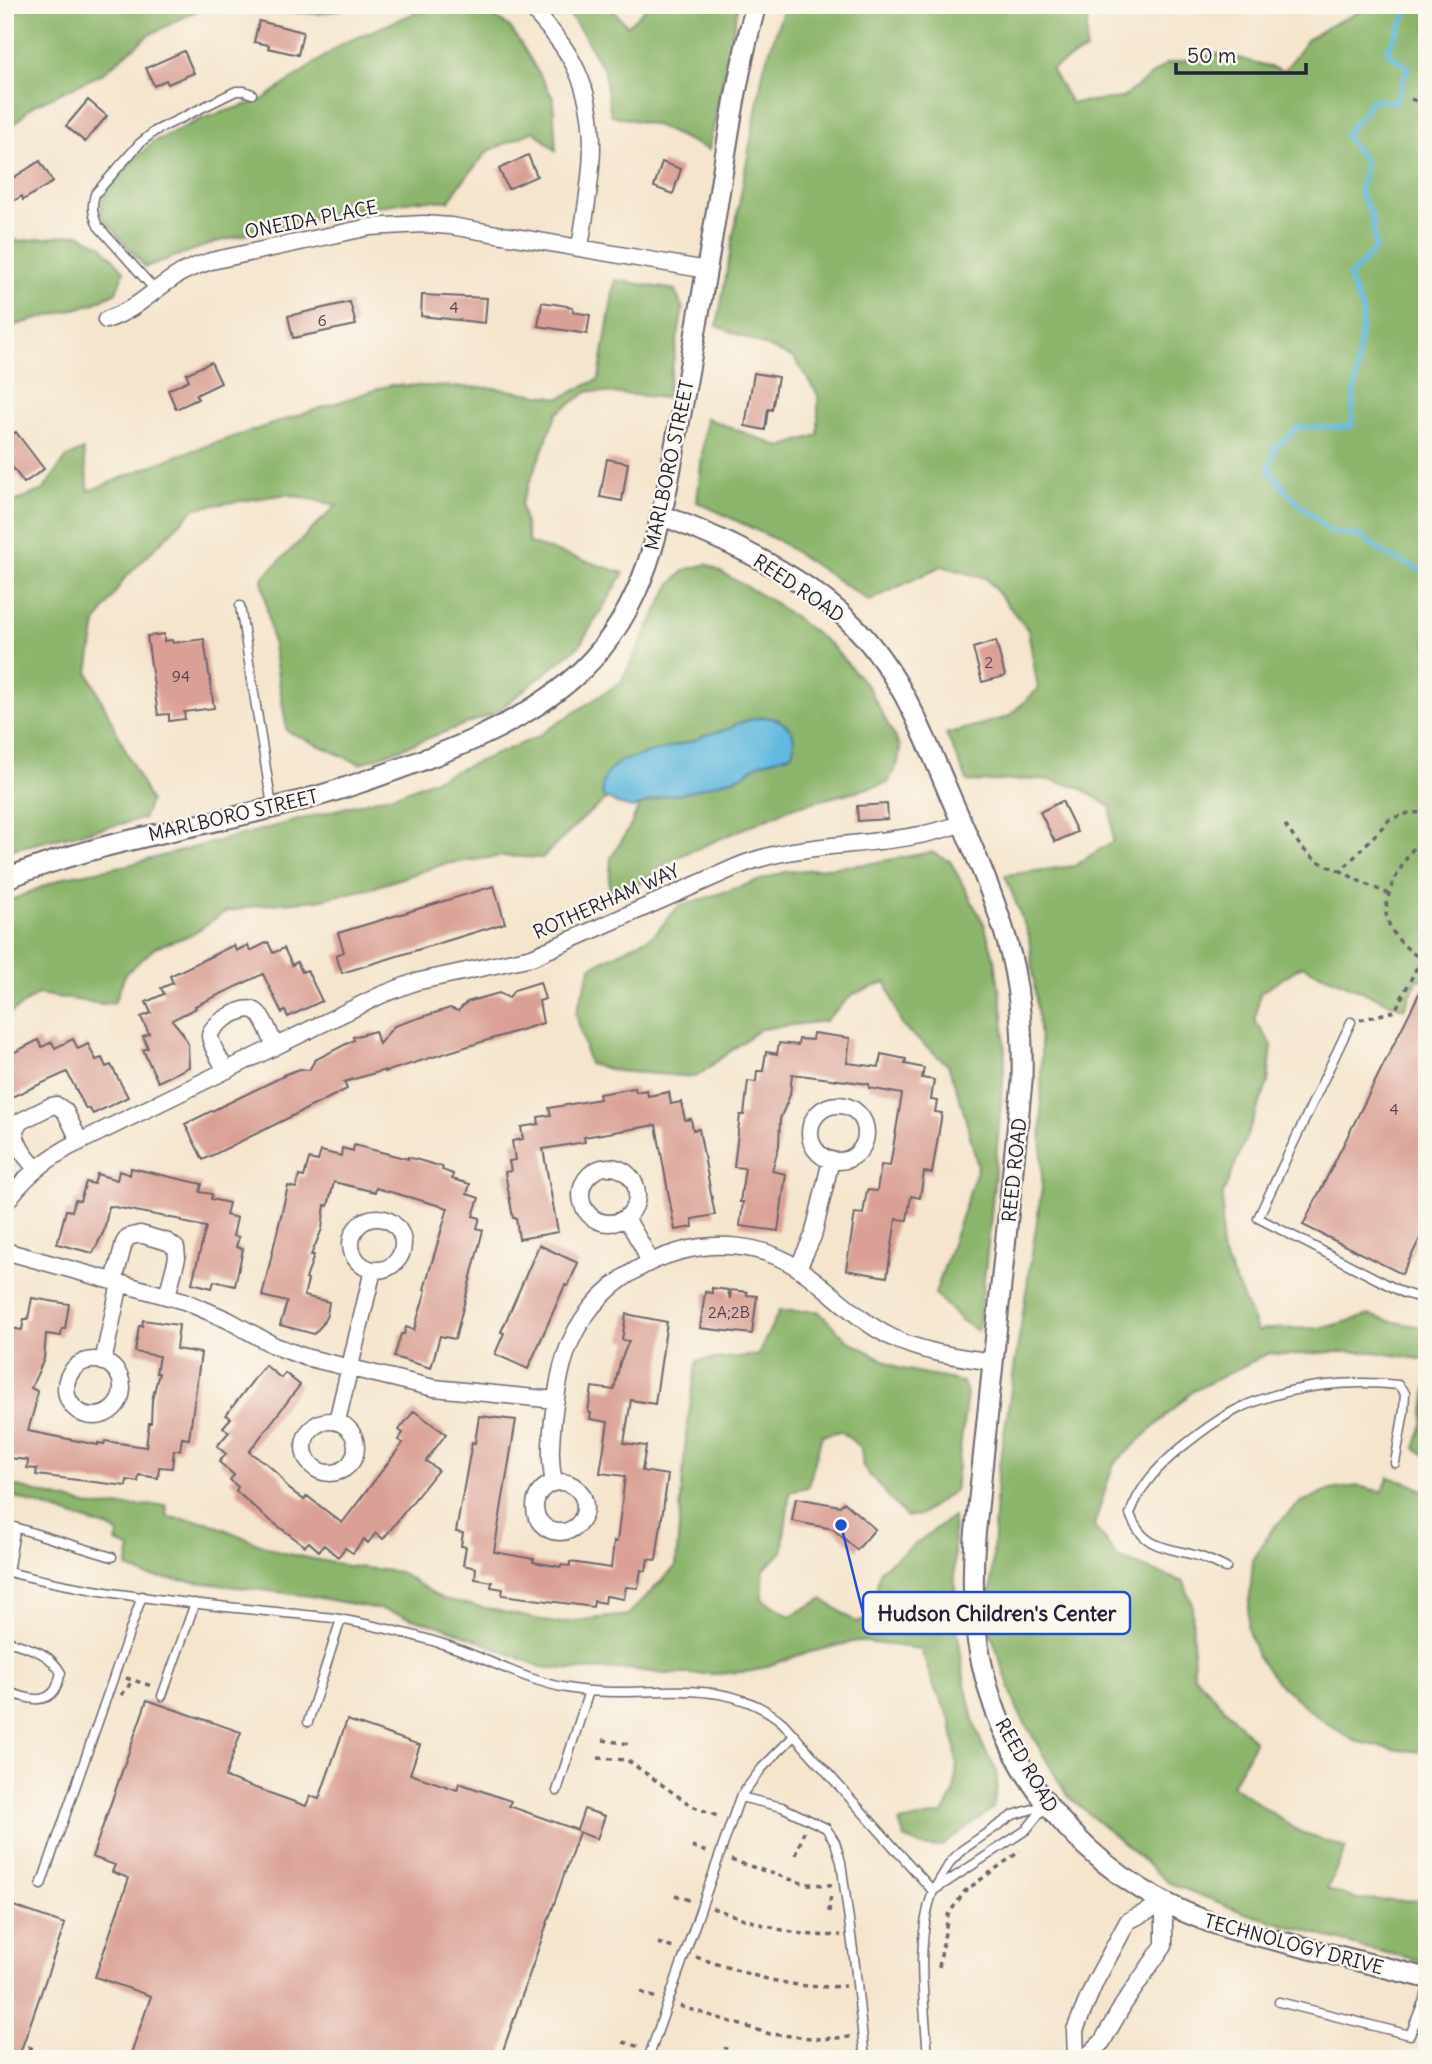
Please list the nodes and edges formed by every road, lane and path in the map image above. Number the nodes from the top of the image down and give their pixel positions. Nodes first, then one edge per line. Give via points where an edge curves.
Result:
1 (529, 5) edge
2 (756, 5) edge
3 (252, 94) dead end
4 (1411, 99) dead end
5 (1427, 106) edge
6 (580, 247) junction
7 (707, 270) junction
8 (156, 291) junction
9 (106, 320) dead end
10 (661, 515) junction
11 (240, 606) dead end
12 (273, 809) junction
13 (1427, 812) edge
14 (962, 823) junction
15 (1285, 825) dead end
16 (1427, 832) edge
17 (1342, 871) junction
18 (5, 879) edge
19 (1389, 894) junction
20 (1351, 1022) joint
21 (275, 1046) junction
22 (226, 1070) junction
23 (80, 1142) junction
24 (831, 1160) dead end
25 (36, 1168) junction
26 (5, 1204) edge
27 (626, 1218) dead end
28 (5, 1251) edge
29 (649, 1262) junction
30 (798, 1268) junction
31 (373, 1270) dead end
32 (117, 1282) junction
33 (167, 1296) junction
34 (1427, 1300) edge
35 (103, 1362) dead end
36 (994, 1362) junction
37 (350, 1368) junction
38 (556, 1400) junction
39 (337, 1421) dead end
40 (1395, 1463) dead end
41 (554, 1482) dead end
42 (5, 1523) edge
43 (14, 1527) junction
44 (112, 1557) dead end
45 (1226, 1568) dead end
46 (6, 1571) edge
47 (142, 1596) junction
48 (195, 1603) junction
49 (341, 1619) junction
50 (5, 1640) edge
51 (114, 1674) junction
52 (5, 1690) edge
53 (589, 1691) junction
54 (163, 1693) joint
55 (7, 1717) dead end
56 (308, 1722) dead end
57 (5, 1723) edge
58 (795, 1735) junction
59 (603, 1740) dead end
60 (629, 1744) dead end
61 (598, 1758) dead end
62 (557, 1791) dead end
63 (740, 1797) junction
64 (1046, 1805) junction
65 (721, 1817) dead end
66 (805, 1828) dead end
67 (692, 1847) dead end
68 (1023, 1849) dead end
69 (796, 1855) dead end
70 (719, 1856) junction
71 (844, 1884) junction
72 (41, 1885) dead end
73 (832, 1885) junction
74 (933, 1891) junction
75 (675, 1895) dead end
76 (1164, 1903) junction
77 (702, 1904) junction
78 (829, 1912) dead end
79 (850, 1934) junction
80 (658, 1943) dead end
81 (685, 1952) junction
82 (939, 1967) dead end
83 (1427, 1978) edge
84 (858, 1985) junction
85 (641, 1992) dead end
86 (1427, 1992) edge
87 (668, 2002) junction
88 (1279, 2002) dead end
89 (864, 2036) junction
90 (28, 2047) dead end
91 (726, 2047) dead end
92 (34, 2059) edge
93 (648, 2059) edge
94 (722, 2059) edge
95 (865, 2059) edge
96 (928, 2059) edge
97 (1076, 2059) edge
98 (1084, 2059) edge

1 - 6 street via 577,70 590,114 591,170
2 - 7 street, MARLBORO STREET via 733,110
3 - 8 lane via 236,91 155,131 95,194 93,216 98,226
4 - 5 path
6 - 7 street, ONEIDA PLACE
6 - 8 street, ONEIDA PLACE via 451,226 370,227 211,261 176,275
7 - 10 street, MARLBORO STREET
8 - 9 street, ONEIDA PLACE
10 - 12 street, MARLBORO STREET via 648,564 628,610 602,647 570,680 515,719 481,736 359,783
10 - 14 street, REED ROAD via 725,541 788,576 829,604 866,638 904,693
11 - 12 lane
12 - 18 street, MARLBORO STREET via 106,845
13 - 17 path via 1390,818
14 - 21 street, ROTHERHAM WAY via 934,832 750,861 541,954 415,982
14 - 36 street, REED ROAD via 1006,939 1022,1035 1020,1110
15 - 17 path via 1317,862
16 - 19 path via 1403,864
17 - 19 path
19 - 20 path via 1386,917 1398,942 1421,959 1395,1011
20 - 34 lane via 1258,1218 1404,1293
21 - 22 street, ROTHERHAM WAY
21 - 22 street via 259,1014 243,1010 215,1024 210,1033
22 - 23 street, ROTHERHAM WAY
23 - 25 street, ROTHERHAM WAY
23 - 25 street via 59,1106 19,1122 15,1136
24 - 30 street via 813,1236
25 - 26 street, ROTHERHAM WAY
27 - 29 street
28 - 32 street
29 - 30 street via 692,1249 725,1247 766,1254
29 - 38 street via 611,1287 582,1321 570,1340
30 - 36 street via 892,1338
31 - 37 street
32 - 33 street
32 - 33 street via 128,1237 138,1234 168,1242 177,1255
32 - 35 street
33 - 37 street via 206,1309 275,1346
36 - 64 street, REED ROAD via 973,1561 976,1634 1001,1723
37 - 38 street via 434,1388
37 - 39 street
38 - 41 street via 550,1453
40 - 45 lane via 1405,1393 1398,1385 1346,1382 1304,1389 1265,1397 1215,1422 1145,1481 1130,1514 1135,1528 1155,1545
42 - 43 lane
43 - 44 lane
43 - 46 lane
46 - 47 lane
47 - 48 lane
47 - 51 lane
48 - 49 lane
48 - 54 lane
49 - 53 lane via 427,1639 546,1683
49 - 56 lane
50 - 52 lane via 41,1653 54,1661 61,1673 56,1690 44,1699
51 - 54 path
51 - 72 lane
53 - 58 lane via 705,1692 738,1697 770,1712
53 - 62 lane
55 - 57 path
58 - 63 lane
58 - 74 lane
59 - 60 path
61 - 65 path via 626,1760 692,1806
63 - 70 lane
63 - 71 lane via 782,1807 825,1828 835,1842
64 - 74 lane via 1026,1830
64 - 74 lane via 1013,1815 962,1850
64 - 76 street, REED ROAD via 1097,1858
66 - 69 path
67 - 70 path
68 - 82 path via 965,1891 948,1916
70 - 73 path via 805,1884
70 - 77 lane
71 - 73 path
71 - 79 lane
73 - 78 path
74 - 96 lane via 922,1950
75 - 77 path
76 - 83 street, TECHNOLOGY DRIVE via 1230,1929
76 - 97 street via 1128,1921 1084,2006 1075,2030
76 - 98 street via 1164,1945 1102,2042
77 - 79 path via 782,1931 814,1936
77 - 81 lane
79 - 84 lane
80 - 81 path
81 - 84 path via 778,1983 832,1988
81 - 87 lane
84 - 89 lane
85 - 87 path
86 - 88 lane via 1410,2035
87 - 89 path via 770,2034 820,2039
87 - 93 lane
89 - 95 lane
90 - 92 path via 37,2050
91 - 94 path

